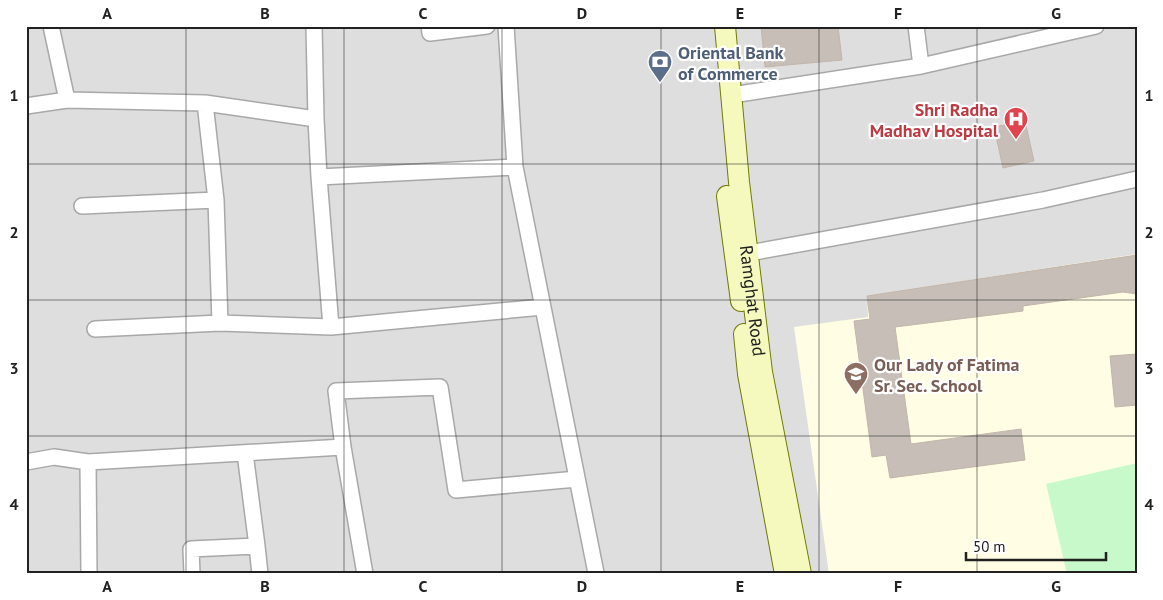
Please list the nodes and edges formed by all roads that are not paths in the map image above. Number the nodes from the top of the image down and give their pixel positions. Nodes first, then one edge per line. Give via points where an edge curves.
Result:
1 (51, 26) edge
2 (314, 26) edge
3 (429, 26) edge
4 (487, 26) edge
5 (506, 26) edge
6 (711, 26) edge
7 (725, 26) edge
8 (916, 26) edge
9 (1096, 26) edge
10 (921, 66) junction
11 (732, 95) junction
12 (67, 100) junction
13 (205, 103) junction
14 (26, 106) edge
15 (316, 119) junction
16 (515, 167) junction
17 (319, 177) junction
18 (1137, 179) edge
19 (216, 200) junction
20 (82, 206) dead end
21 (749, 253) junction
22 (543, 307) junction
23 (220, 323) junction
24 (331, 327) junction
25 (95, 329) dead end
26 (343, 447) junction
27 (244, 453) junction
28 (26, 462) edge
29 (88, 462) junction
30 (577, 479) junction
31 (257, 546) junction
32 (89, 574) edge
33 (192, 574) edge
34 (260, 574) edge
35 (364, 574) edge
36 (595, 574) edge
37 (786, 574) edge
38 (801, 574) edge

1 - 12 street
2 - 15 street
3 - 4 street via 430,33
5 - 16 street
6 - 37 main road, Ramghat Road via 725,183 748,374
7 - 11 main road, Ramghat Road
8 - 10 street
9 - 10 street
10 - 11 street
11 - 21 main road, Ramghat Road
12 - 13 street
12 - 14 street
13 - 15 street
13 - 19 street
15 - 17 street
16 - 17 street
16 - 22 street
17 - 24 street
18 - 21 street via 1043,200
19 - 20 street
19 - 23 street
21 - 38 main road, Ramghat Road via 762,372
22 - 24 street
22 - 30 street
23 - 24 street
23 - 25 street
26 - 27 street
26 - 30 street via 336,391 440,387 456,490
26 - 35 street
27 - 29 street
27 - 31 street
28 - 29 street via 54,457
29 - 32 street
30 - 36 street
31 - 33 street via 191,549
31 - 34 street

